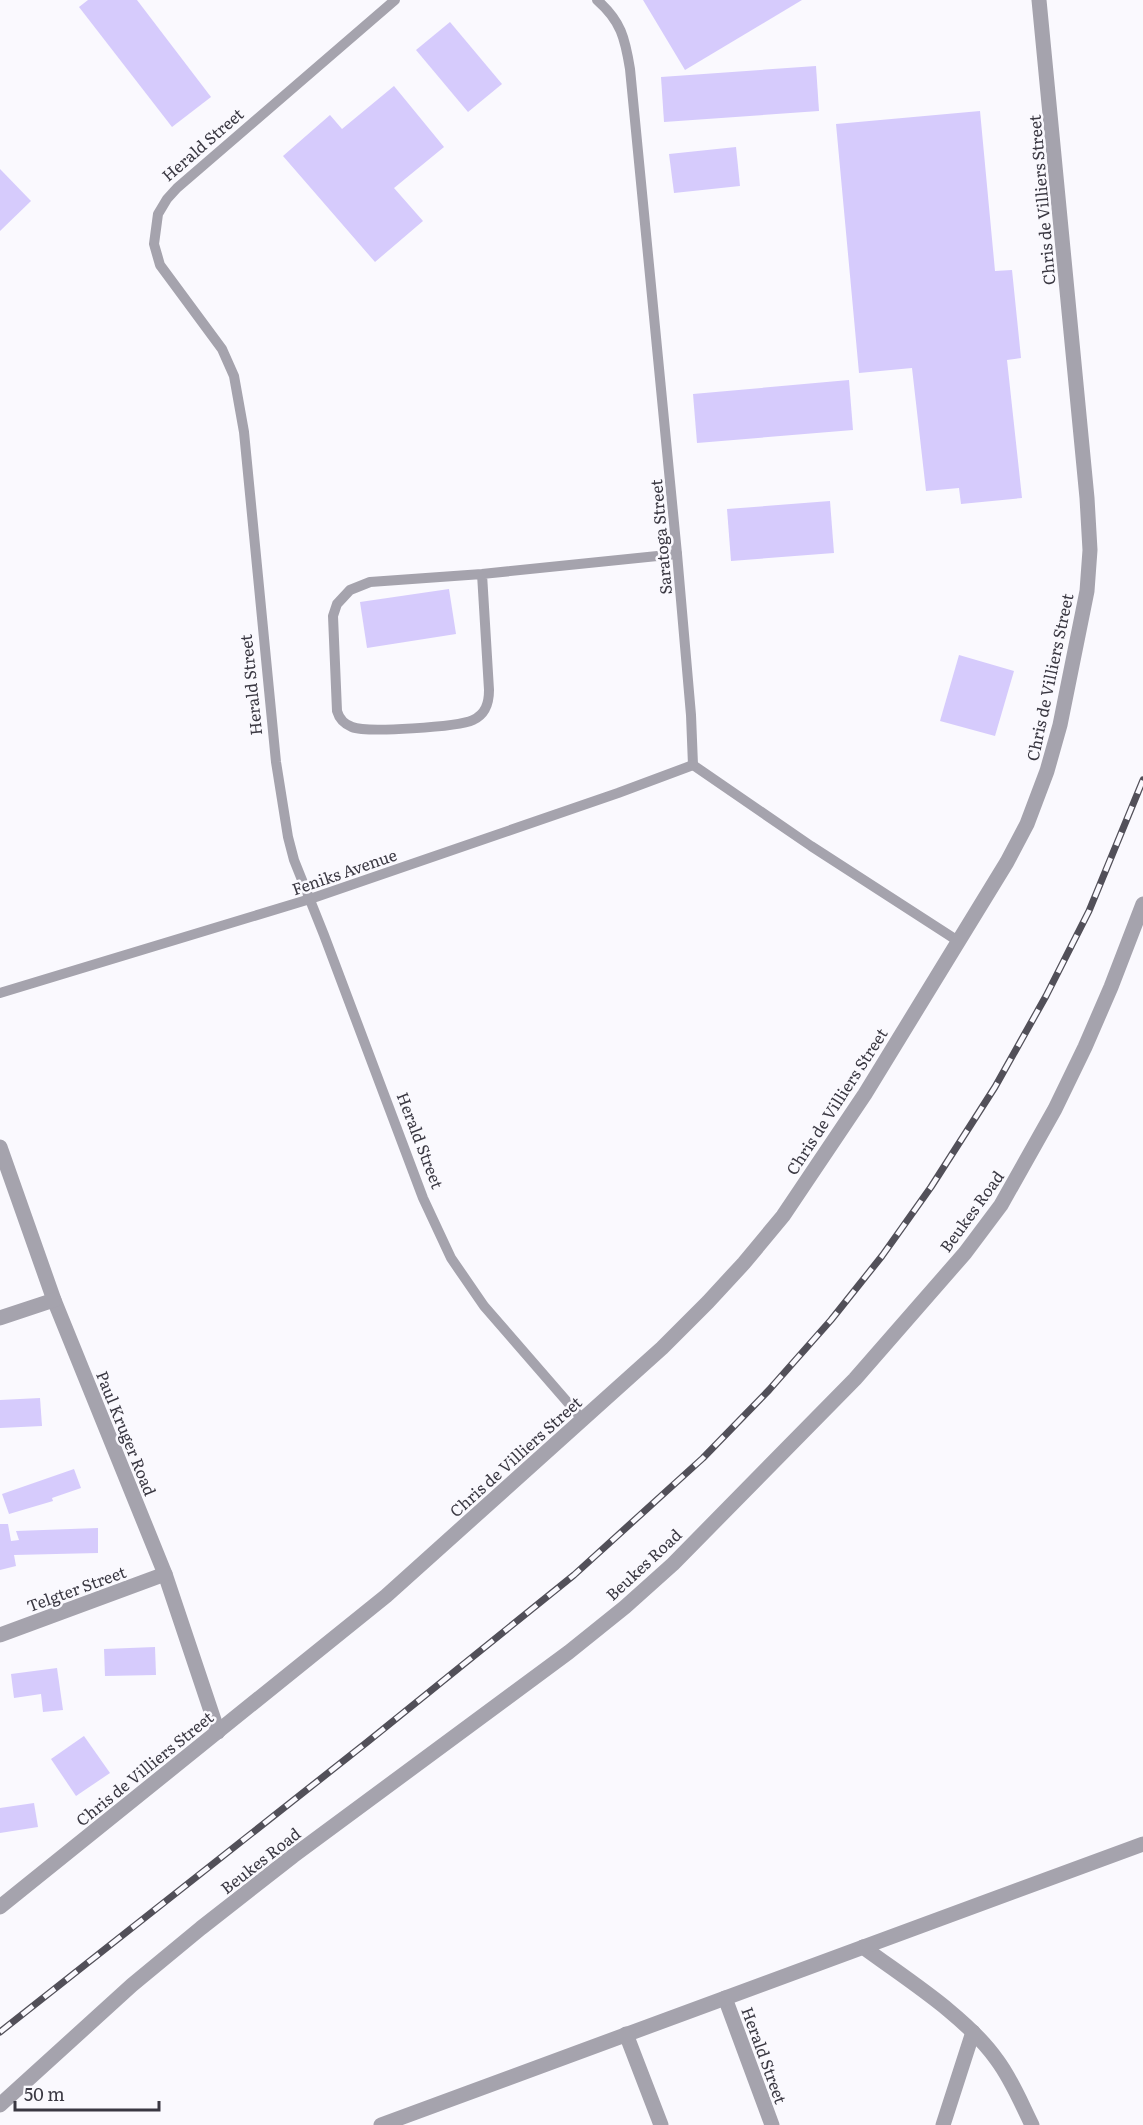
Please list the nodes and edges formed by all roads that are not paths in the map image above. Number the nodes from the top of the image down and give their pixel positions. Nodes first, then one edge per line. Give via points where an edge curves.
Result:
1 (395, 0) edge
2 (597, 0) edge
3 (1039, 0) edge
4 (676, 554) junction
5 (482, 574) junction
6 (693, 765) junction
7 (310, 899) junction
8 (1143, 904) edge
9 (958, 941) junction
10 (0, 993) edge
11 (0, 1147) edge
12 (54, 1300) junction
13 (0, 1318) edge
14 (583, 1420) junction
15 (165, 1574) junction
16 (0, 1635) edge
17 (218, 1732) junction
18 (1143, 1844) edge
19 (0, 1907) edge
20 (863, 1947) junction
21 (724, 1998) junction
22 (973, 2032) junction
23 (627, 2034) junction
24 (0, 2105) edge
25 (381, 2125) edge
26 (661, 2125) edge
27 (772, 2125) edge
28 (943, 2125) edge
29 (1032, 2125) edge

1 - 7 lane, Herald Street via 177,188 162,208 154,234 160,265 222,349 234,376 244,432 282,805 294,860
2 - 4 lane, Saratoga Street via 621,28 630,69
3 - 9 street, Chris de Villiers Street via 1088,498 1087,591 1047,771 1027,824
4 - 5 lane
4 - 6 lane, Saratoga Street
5 - 5 lane via 489,690 484,711 473,720 431,727 359,729 344,723 337,711 332,632 333,616 343,597 370,582
6 - 7 lane, Feniks Avenue
6 - 9 lane
7 - 10 lane, Feniks Avenue
7 - 14 lane, Herald Street via 423,1198 451,1258 484,1306
8 - 24 street, Beukes Road via 1085,1047 1001,1205 965,1253 855,1379 625,1607 201,1928
9 - 14 street, Chris de Villiers Street via 865,1094 783,1216 708,1302
11 - 12 street, Paul Kruger Road
12 - 13 street
12 - 15 street, Paul Kruger Road
14 - 17 street, Chris de Villiers Street via 386,1596
15 - 16 street, Telgter Street
15 - 17 street, Paul Kruger Road
17 - 19 street, Chris de Villiers Street
18 - 20 street
20 - 21 street
20 - 22 street
21 - 23 street
21 - 27 street, Herald Street
22 - 28 street
22 - 29 street via 1010,2078
23 - 25 street
23 - 26 street

